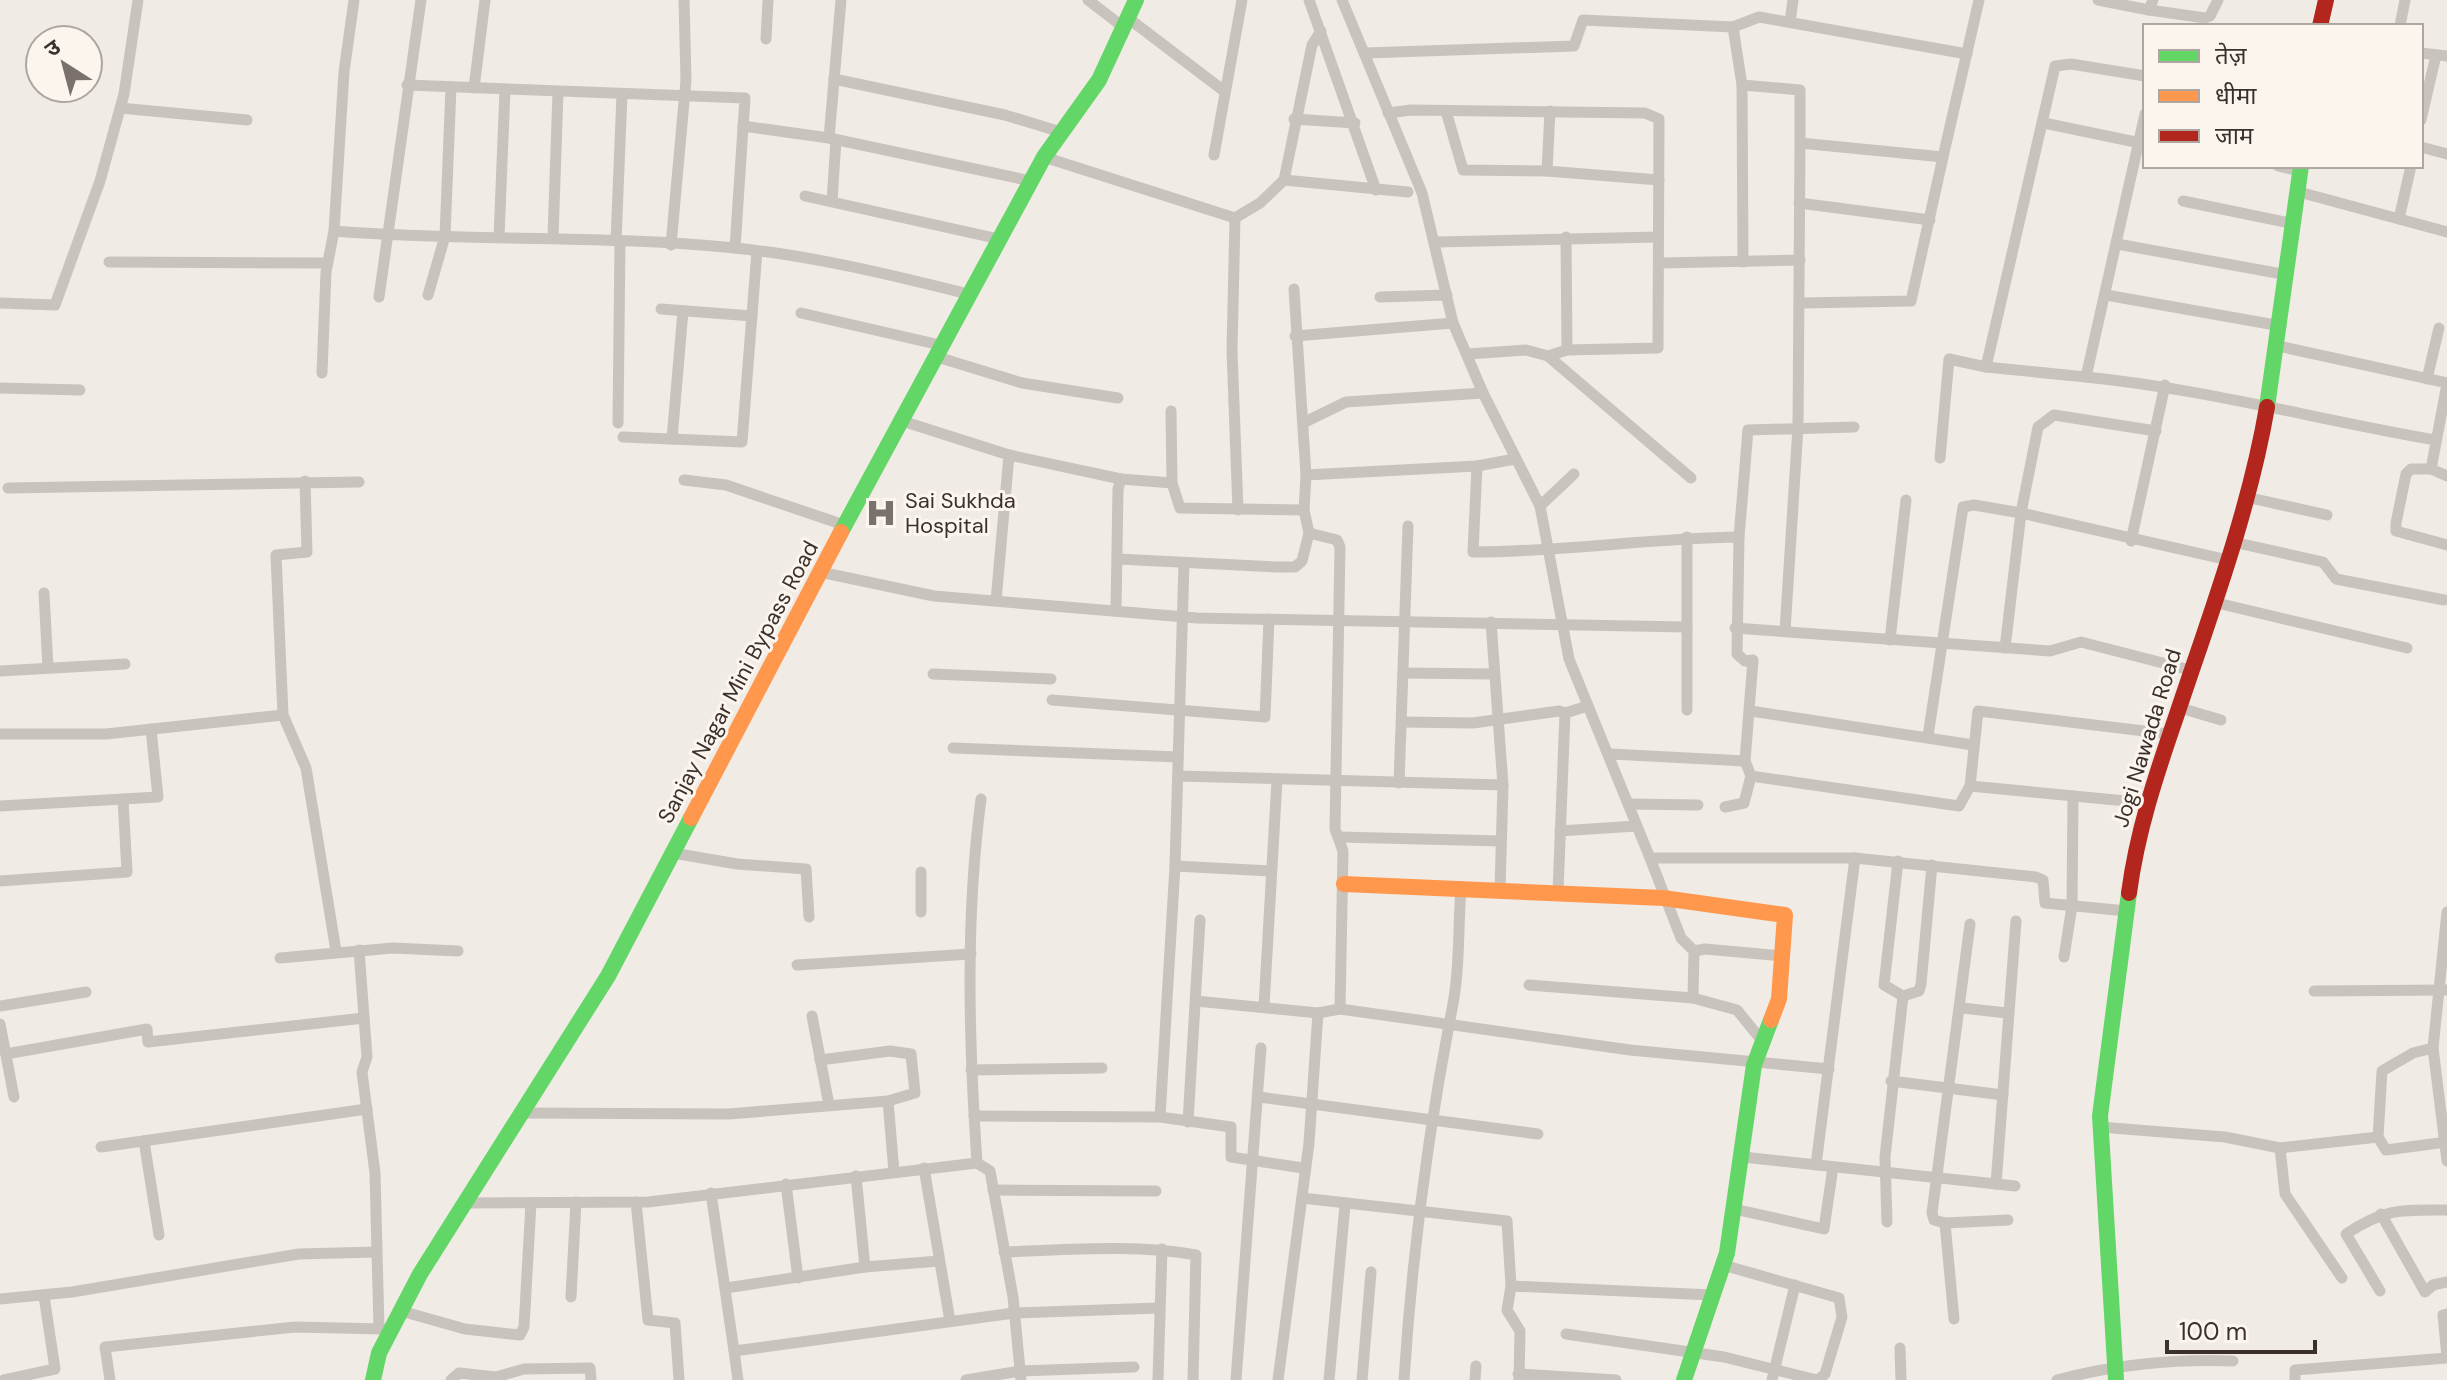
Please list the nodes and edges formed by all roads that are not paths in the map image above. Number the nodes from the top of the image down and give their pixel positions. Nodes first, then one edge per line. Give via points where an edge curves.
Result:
1 (138, 0) edge
2 (354, 0) edge
3 (421, 0) edge
4 (485, 0) edge
5 (684, 0) edge
6 (768, 0) edge
7 (841, 0) edge
8 (1088, 0) edge
9 (1136, 0) edge
10 (1242, 0) edge
11 (1309, 0) edge
12 (1342, 0) edge
13 (1793, 0) edge
14 (1979, 0) edge
15 (2098, 0) edge
16 (2218, 0) edge
17 (2326, 0) edge
18 (2405, 0) edge
19 (2151, 5) edge
20 (1125, 22) junction
21 (1790, 22) junction
22 (2320, 24) edge
23 (2400, 24) edge
24 (1733, 27) junction
25 (1321, 31) junction
26 (766, 39) dead end
27 (1366, 53) junction
28 (1967, 54) junction
29 (2441, 56) edge
30 (2143, 76) edge
31 (834, 79) junction
32 (407, 85) junction
33 (1742, 85) junction
34 (451, 87) junction
35 (474, 88) junction
36 (505, 90) junction
37 (1224, 91) junction
38 (558, 92) junction
39 (622, 94) junction
40 (685, 95) junction
41 (120, 108) junction
42 (1446, 111) junction
43 (1550, 111) junction
44 (1388, 113) junction
45 (2423, 114) edge
46 (1294, 119) junction
47 (247, 120) dead end
48 (1355, 123) junction
49 (2044, 123) junction
50 (743, 126) junction
51 (1061, 132) junction
52 (833, 139) junction
53 (1800, 143) junction
54 (2142, 144) edge
55 (2423, 148) edge
56 (2447, 154) edge
57 (1214, 155) dead end
58 (1044, 157) junction
59 (1943, 157) junction
60 (2300, 168) edge
61 (2411, 168) edge
62 (1547, 171) junction
63 (1284, 180) junction
64 (1659, 180) junction
65 (1031, 181) junction
66 (1376, 190) junction
67 (1408, 192) dead end
68 (2299, 192) junction
69 (805, 196) dead end
70 (832, 201) junction
71 (2183, 201) dead end
72 (1799, 203) junction
73 (1235, 218) junction
74 (2399, 219) junction
75 (1930, 220) junction
76 (2295, 224) junction
77 (334, 231) junction
78 (2447, 232) edge
79 (389, 236) junction
80 (445, 236) junction
81 (499, 237) junction
82 (553, 237) junction
83 (1566, 237) junction
84 (1658, 237) junction
85 (999, 239) junction
86 (618, 241) junction
87 (1436, 242) junction
88 (2117, 244) junction
89 (671, 245) junction
90 (735, 248) junction
91 (757, 251) junction
92 (1800, 260) junction
93 (109, 262) dead end
94 (1743, 262) junction
95 (327, 263) junction
96 (1661, 263) junction
97 (2288, 275) junction
98 (1294, 289) dead end
99 (968, 294) junction
100 (428, 295) dead end
101 (1447, 295) junction
102 (2106, 295) junction
103 (379, 297) dead end
104 (1380, 297) dead end
105 (0, 303) edge
106 (1801, 303) junction
107 (661, 309) dead end
108 (683, 311) junction
109 (801, 313) dead end
110 (752, 316) junction
111 (1453, 323) junction
112 (2281, 326) junction
113 (2439, 328) dead end
114 (1295, 336) junction
115 (2278, 346) junction
116 (1567, 350) junction
117 (937, 351) junction
118 (1468, 354) junction
119 (1548, 356) junction
120 (1986, 367) junction
121 (322, 373) dead end
122 (2086, 377) junction
123 (2427, 379) junction
124 (2447, 384) edge
125 (2165, 385) junction
126 (0, 388) edge
127 (80, 390) dead end
128 (1483, 393) junction
129 (1118, 398) dead end
130 (2268, 404) junction
131 (1171, 411) dead end
132 (899, 420) junction
133 (618, 423) dead end
134 (1303, 423) junction
135 (1798, 427) junction
136 (1854, 427) dead end
137 (2156, 431) junction
138 (623, 437) dead end
139 (672, 439) junction
140 (2436, 440) junction
141 (1009, 455) junction
142 (1940, 458) dead end
143 (1515, 459) junction
144 (1477, 466) junction
145 (2431, 469) junction
146 (1574, 474) dead end
147 (1306, 475) junction
148 (2447, 476) edge
149 (1691, 478) dead end
150 (1121, 479) junction
151 (684, 480) dead end
152 (305, 481) junction
153 (359, 482) dead end
154 (1172, 483) junction
155 (8, 488) dead end
156 (2246, 497) junction
157 (1906, 500) dead end
158 (1540, 506) junction
159 (1238, 510) junction
160 (1304, 510) junction
161 (2021, 513) junction
162 (2327, 515) dead end
163 (844, 525) junction
164 (1408, 526) dead end
165 (1309, 533) junction
166 (1687, 537) junction
167 (1739, 537) junction
168 (2131, 541) junction
169 (2233, 542) junction
170 (2447, 545) edge
171 (1548, 552) junction
172 (1118, 559) junction
173 (2228, 560) junction
174 (1184, 563) junction
175 (820, 572) junction
176 (44, 593) dead end
177 (2444, 600) dead end
178 (996, 601) junction
179 (2213, 602) junction
180 (1116, 611) junction
181 (1181, 617) junction
182 (1269, 619) junction
183 (1336, 620) junction
184 (1404, 620) junction
185 (1491, 622) junction
186 (1560, 624) junction
187 (1687, 627) junction
188 (1735, 628) junction
189 (1785, 631) junction
190 (1890, 640) junction
191 (1942, 644) junction
192 (2005, 648) junction
193 (2407, 648) dead end
194 (125, 664) dead end
195 (48, 668) junction
196 (2190, 670) junction
197 (0, 671) edge
198 (1403, 673) junction
199 (933, 674) dead end
200 (1493, 674) junction
201 (1051, 679) dead end
202 (1052, 700) dead end
203 (1588, 706) junction
204 (2177, 707) junction
205 (1687, 710) dead end
206 (1751, 711) junction
207 (1181, 713) junction
208 (1565, 713) junction
209 (283, 715) junction
210 (1499, 719) junction
211 (2221, 720) dead end
212 (1403, 722) junction
213 (151, 729) junction
214 (0, 734) edge
215 (2169, 734) junction
216 (1928, 736) junction
217 (1973, 745) junction
218 (953, 748) dead end
219 (1611, 754) junction
220 (1178, 757) junction
221 (1745, 761) junction
222 (1178, 776) junction
223 (1751, 776) junction
224 (1277, 780) junction
225 (1336, 781) junction
226 (1399, 783) junction
227 (1503, 785) junction
228 (1970, 786) junction
229 (2073, 796) junction
230 (123, 799) junction
231 (981, 799) dead end
232 (2147, 803) junction
233 (1631, 804) junction
234 (1698, 805) dead end
235 (0, 806) edge
236 (1725, 807) dead end
237 (1636, 826) junction
238 (1560, 831) junction
239 (1339, 837) junction
240 (1501, 841) junction
241 (673, 853) junction
242 (1650, 858) junction
243 (1855, 858) junction
244 (1898, 861) junction
245 (1932, 865) junction
246 (1175, 866) junction
247 (1271, 871) junction
248 (921, 872) dead end
249 (0, 881) edge
250 (1344, 884) junction
251 (1461, 887) junction
252 (1500, 889) junction
253 (1558, 892) junction
254 (1663, 898) junction
255 (2072, 906) junction
256 (2126, 911) junction
257 (921, 912) dead end
258 (2447, 912) edge
259 (809, 917) dead end
260 (1200, 920) dead end
261 (2016, 921) dead end
262 (1970, 924) dead end
263 (359, 950) junction
264 (336, 951) junction
265 (458, 951) dead end
266 (1694, 951) junction
267 (971, 954) junction
268 (1782, 956) junction
269 (2064, 957) dead end
270 (280, 958) dead end
271 (797, 965) dead end
272 (1529, 985) dead end
273 (2443, 990) edge
274 (2314, 991) dead end
275 (86, 992) dead end
276 (1903, 996) junction
277 (1693, 998) junction
278 (1196, 1001) junction
279 (0, 1006) edge
280 (1264, 1006) junction
281 (1962, 1008) junction
282 (1340, 1009) junction
283 (1318, 1013) junction
284 (2007, 1013) junction
285 (812, 1016) dead end
286 (364, 1018) junction
287 (1448, 1023) junction
288 (0, 1024) edge
289 (1763, 1042) junction
290 (1261, 1048) dead end
291 (2433, 1048) junction
292 (6, 1054) junction
293 (820, 1060) junction
294 (1754, 1065) junction
295 (1102, 1068) dead end
296 (1829, 1069) junction
297 (971, 1070) junction
298 (2443, 1076) edge
299 (1891, 1081) junction
300 (5, 1082) edge
301 (1950, 1089) junction
302 (2003, 1095) junction
303 (14, 1097) dead end
304 (1259, 1097) junction
305 (888, 1101) junction
306 (1311, 1101) junction
307 (829, 1105) junction
308 (367, 1109) junction
309 (520, 1113) junction
310 (974, 1116) junction
311 (1160, 1117) junction
312 (1188, 1122) junction
313 (1431, 1122) junction
314 (2100, 1127) junction
315 (1538, 1134) dead end
316 (2378, 1137) junction
317 (144, 1141) junction
318 (2446, 1142) edge
319 (101, 1147) dead end
320 (2280, 1148) junction
321 (1743, 1157) junction
322 (1253, 1160) junction
323 (2447, 1161) edge
324 (977, 1163) junction
325 (1816, 1165) junction
326 (1833, 1167) junction
327 (924, 1168) junction
328 (1303, 1168) junction
329 (894, 1172) junction
330 (1886, 1172) junction
331 (856, 1176) junction
332 (1939, 1178) junction
333 (786, 1184) junction
334 (1996, 1184) junction
335 (2015, 1186) dead end
336 (993, 1190) junction
337 (1156, 1191) dead end
338 (711, 1193) junction
339 (1302, 1198) junction
340 (576, 1202) junction
341 (636, 1202) junction
342 (464, 1203) junction
343 (531, 1203) junction
344 (1345, 1205) junction
345 (1734, 1209) junction
346 (2447, 1210) edge
347 (1419, 1213) junction
348 (2381, 1214) junction
349 (2008, 1220) dead end
350 (1887, 1222) dead end
351 (1945, 1223) junction
352 (159, 1235) dead end
353 (1162, 1249) junction
354 (376, 1252) junction
355 (1004, 1252) junction
356 (939, 1261) junction
357 (1723, 1265) junction
358 (865, 1267) junction
359 (1371, 1272) dead end
360 (798, 1278) junction
361 (2342, 1278) dead end
362 (2447, 1282) edge
363 (1795, 1285) junction
364 (1511, 1286) junction
365 (726, 1288) junction
366 (2380, 1291) dead end
367 (1712, 1295) junction
368 (44, 1296) junction
369 (571, 1297) dead end
370 (0, 1299) edge
371 (1158, 1308) junction
372 (401, 1311) junction
373 (1014, 1313) junction
374 (2447, 1314) edge
375 (1954, 1319) dead end
376 (950, 1321) junction
377 (385, 1329) junction
378 (1566, 1334) dead end
379 (1900, 1348) dead end
380 (734, 1351) junction
381 (1691, 1354) junction
382 (2447, 1358) edge
383 (2233, 1361) dead end
384 (1476, 1366) dead end
385 (1134, 1367) dead end
386 (1774, 1374) edge
387 (2116, 1374) edge
388 (541, 1376) edge
389 (1021, 1376) edge
390 (1518, 1377) edge
391 (496, 1378) edge
392 (4, 1380) edge
393 (110, 1380) edge
394 (373, 1380) edge
395 (451, 1380) edge
396 (591, 1380) edge
397 (679, 1380) edge
398 (738, 1380) edge
399 (966, 1380) edge
400 (1158, 1380) edge
401 (1193, 1380) edge
402 (1236, 1380) edge
403 (1278, 1380) edge
404 (1329, 1380) edge
405 (1362, 1380) edge
406 (1404, 1380) edge
407 (1475, 1380) edge
408 (1616, 1380) edge
409 (1684, 1380) edge
410 (1818, 1380) edge
411 (1901, 1380) edge
412 (2057, 1380) edge
413 (2295, 1380) edge

1 - 41 street
2 - 77 street
3 - 32 street
4 - 35 street
5 - 40 street
6 - 26 street
7 - 31 street
8 - 20 street
9 - 20 street, Sanjay Nagar Mini Bypass Road
10 - 37 street
11 - 25 street
12 - 27 street
13 - 21 street
14 - 28 street
15 - 19 street
16 - 19 street via 2205,18
17 - 22 street
18 - 23 street
20 - 37 street
20 - 51 street, Sanjay Nagar Mini Bypass Road via 1099,80
21 - 24 street via 1759,17
21 - 28 street
24 - 27 street via 1583,20 1574,46
24 - 33 street
25 - 46 street via 1312,45
25 - 48 street
27 - 44 street
28 - 59 street
29 - 45 street
30 - 49 street via 2056,64
31 - 51 street
31 - 52 street
32 - 34 street
32 - 79 street
33 - 53 street via 1800,90
33 - 94 street
34 - 35 street
34 - 80 street
35 - 36 street
36 - 38 street
36 - 81 street
37 - 57 street
38 - 39 street
38 - 82 street
39 - 40 street
39 - 86 street
40 - 50 street via 745,98
40 - 89 street
41 - 47 street
41 - 105 street via 55,305
42 - 43 street
42 - 44 street
42 - 62 street via 1463,170
43 - 62 street
43 - 64 street via 1645,113 1659,119
44 - 87 street
46 - 48 street
46 - 63 street
48 - 66 street
49 - 54 street
49 - 120 street
50 - 52 street
50 - 90 street
51 - 58 street, Sanjay Nagar Mini Bypass Road
52 - 65 street
52 - 70 street
53 - 59 street
53 - 72 street
54 - 88 street
55 - 56 street
58 - 65 street, Sanjay Nagar Mini Bypass Road
58 - 73 street
59 - 75 street
60 - 68 street, Jogi Nawada Road
61 - 74 street
62 - 64 street
63 - 66 street
63 - 73 street
64 - 84 street
65 - 85 street, Sanjay Nagar Mini Bypass Road
66 - 67 street
68 - 74 street
68 - 76 street, Jogi Nawada Road
69 - 70 street
70 - 85 street
71 - 76 street
72 - 75 street
72 - 92 street
73 - 159 street via 1232,351
74 - 78 street
75 - 106 street via 1911,301
76 - 97 street, Jogi Nawada Road
77 - 79 street
77 - 95 street
79 - 80 street
79 - 103 street
80 - 81 street
80 - 100 street
81 - 82 street
82 - 86 street
83 - 84 street
83 - 87 street
83 - 116 street
84 - 96 street
85 - 99 street, Sanjay Nagar Mini Bypass Road
86 - 89 street
86 - 133 street
87 - 101 street
88 - 97 street
88 - 102 street
89 - 90 street
90 - 91 street
91 - 99 street
91 - 110 street
92 - 94 street
92 - 106 street
93 - 95 street
94 - 96 street
95 - 121 street
96 - 116 street via 1658,348
97 - 112 street, Jogi Nawada Road
98 - 114 street
99 - 117 street, Sanjay Nagar Mini Bypass Road
101 - 104 street
101 - 111 street
102 - 112 street
102 - 122 street
106 - 135 street
107 - 108 street
108 - 110 street
108 - 139 street
109 - 117 street
110 - 139 street via 742,442
111 - 114 street
111 - 118 street
112 - 115 street, Jogi Nawada Road
113 - 123 street
114 - 134 street
115 - 123 street
115 - 130 street, Jogi Nawada Road
116 - 119 street
117 - 129 street via 1022,383
117 - 132 street, Sanjay Nagar Mini Bypass Road
118 - 119 street via 1526,350
118 - 128 street
119 - 149 street
120 - 122 street
120 - 142 street via 1949,359
122 - 125 street
123 - 124 street
124 - 140 street
125 - 130 street
125 - 137 street
126 - 127 street
128 - 134 street via 1346,402
128 - 143 street
130 - 140 street
130 - 156 street, Jogi Nawada Road
131 - 154 street
132 - 141 street
132 - 163 street, Sanjay Nagar Mini Bypass Road
134 - 147 street
135 - 136 street
135 - 167 street via 1748,430
135 - 189 street
137 - 161 street via 2054,415 2038,427
137 - 168 street
138 - 139 street
140 - 145 street
141 - 150 street
141 - 178 street
143 - 144 street
143 - 158 street
144 - 147 street
144 - 171 street via 1473,552
145 - 148 street
145 - 170 street via 2406,474 2396,531
146 - 158 street
147 - 160 street
150 - 154 street
150 - 172 street
151 - 163 street via 726,485
152 - 153 street
152 - 155 street
152 - 209 street via 307,552 276,555
154 - 159 street via 1180,508
156 - 162 street
156 - 169 street, Jogi Nawada Road
157 - 190 street
158 - 171 street
159 - 160 street
160 - 165 street
161 - 168 street
161 - 191 street via 1963,507
161 - 192 street
163 - 175 street, Sanjay Nagar Mini Bypass Road
164 - 184 street
165 - 174 street via 1302,561 1295,567
165 - 183 street via 1337,540 1340,547
166 - 167 street
166 - 171 street
166 - 187 street
167 - 188 street
168 - 173 street
169 - 173 street, Jogi Nawada Road
169 - 177 street via 2323,562 2336,579
171 - 186 street
172 - 174 street
172 - 180 street
173 - 179 street, Jogi Nawada Road
174 - 181 street
175 - 178 street via 934,596
175 - 241 street, Sanjay Nagar Mini Bypass Road
176 - 195 street
178 - 180 street
179 - 193 street
179 - 196 street, Jogi Nawada Road
180 - 181 street
181 - 182 street
181 - 207 street
182 - 183 street
182 - 207 street via 1265,717
183 - 184 street
183 - 225 street
184 - 185 street
184 - 198 street
185 - 186 street
185 - 200 street
186 - 187 street
186 - 203 street
187 - 205 street
188 - 189 street
188 - 206 street via 1737,654 1753,660
189 - 190 street
190 - 191 street
191 - 192 street
191 - 216 street
192 - 196 street via 2050,651 2081,642
194 - 195 street
195 - 197 street
196 - 204 street, Jogi Nawada Road
198 - 200 street
198 - 212 street
199 - 201 street
200 - 210 street
202 - 207 street
203 - 208 street
203 - 219 street
204 - 211 street
204 - 215 street, Jogi Nawada Road
206 - 216 street
206 - 221 street
207 - 220 street
208 - 210 street
208 - 238 street
209 - 213 street
209 - 264 street via 306,768
210 - 212 street
210 - 227 street
212 - 226 street
213 - 214 street
213 - 230 street via 158,797
215 - 217 street via 1978,711
215 - 232 street, Jogi Nawada Road
216 - 217 street
217 - 228 street
218 - 220 street
219 - 221 street
219 - 233 street
220 - 222 street
221 - 223 street
222 - 224 street
222 - 246 street
223 - 228 street via 1959,806
223 - 236 street via 1744,803
224 - 225 street
224 - 247 street
225 - 226 street
225 - 239 street
226 - 227 street
227 - 240 street
228 - 229 street
229 - 232 street
229 - 255 street
230 - 235 street
230 - 249 street via 127,872
231 - 267 street via 971,877
232 - 256 street, Jogi Nawada Road
233 - 234 street
233 - 237 street
237 - 238 street
237 - 242 street
238 - 253 street
239 - 240 street
239 - 250 street
240 - 252 street
241 - 259 street via 806,869
241 - 309 street, Sanjay Nagar Mini Bypass Road via 608,976
242 - 243 street
242 - 254 street
243 - 244 street
243 - 296 street
244 - 245 street
244 - 276 street via 1884,985
245 - 255 street via 2036,877 2043,880 2045,903
245 - 276 street via 1921,984 1919,991
246 - 247 street
246 - 311 street
247 - 280 street
248 - 257 street
250 - 251 street
250 - 282 street
251 - 252 street
251 - 287 street
252 - 253 street
253 - 254 street
254 - 266 street via 1681,938
254 - 268 street via 1785,915
255 - 256 street
255 - 269 street
256 - 314 street, Jogi Nawada Road
258 - 273 street
260 - 278 street
261 - 284 street
262 - 281 street
263 - 264 street
263 - 265 street
263 - 286 street
264 - 270 street
266 - 268 street
266 - 277 street
267 - 271 street
267 - 297 street
268 - 289 street via 1779,999
272 - 277 street
273 - 274 street
273 - 291 street
275 - 279 street
276 - 299 street
277 - 289 street via 1737,1010
278 - 280 street
278 - 312 street
280 - 283 street
281 - 284 street
281 - 301 street
282 - 283 street
282 - 287 street
283 - 306 street
284 - 302 street
285 - 293 street
286 - 292 street via 148,1042 147,1029
286 - 308 street
287 - 294 street
287 - 313 street
288 - 292 street
289 - 294 street
290 - 304 street
291 - 298 street
291 - 316 street via 2382,1071
292 - 300 street
293 - 305 street via 890,1051 911,1054 915,1093
293 - 307 street
294 - 296 street
294 - 321 street
295 - 297 street
296 - 325 street
297 - 310 street
298 - 318 street
299 - 301 street
299 - 330 street
300 - 303 street
301 - 302 street
301 - 332 street
302 - 334 street
304 - 306 street
304 - 322 street
305 - 307 street
305 - 329 street
306 - 313 street
306 - 328 street
307 - 309 street via 729,1114
308 - 317 street
308 - 354 street
309 - 342 street, Sanjay Nagar Mini Bypass Road
310 - 311 street
310 - 324 street
311 - 312 street
312 - 322 street via 1231,1127 1231,1157
313 - 315 street
313 - 347 street
314 - 320 street via 2225,1137
314 - 387 street, Jogi Nawada Road
316 - 318 street via 2386,1150 2395,1151
316 - 320 street
317 - 319 street
317 - 352 street
318 - 323 street
320 - 361 street via 2285,1194
321 - 325 street
321 - 345 street
322 - 328 street
322 - 402 street
324 - 327 street
324 - 336 street via 990,1171
325 - 326 street
326 - 330 street
326 - 345 street via 1824,1229
327 - 329 street
327 - 356 street
328 - 339 street
329 - 331 street
330 - 332 street
330 - 350 street
331 - 333 street
331 - 358 street
332 - 334 street
332 - 351 street via 1932,1213 1934,1220
333 - 338 street
333 - 360 street
334 - 335 street
336 - 337 street
336 - 355 street
338 - 341 street
338 - 365 street
339 - 344 street
339 - 403 street
340 - 341 street
340 - 343 street
340 - 369 street
341 - 397 street via 648,1320 675,1323
342 - 343 street
342 - 372 street, Sanjay Nagar Mini Bypass Road
343 - 372 street via 520,1335 465,1329
344 - 347 street
344 - 404 street
345 - 357 street
346 - 348 street
347 - 364 street via 1507,1221
347 - 406 street
348 - 362 street via 2425,1292
348 - 366 street via 2346,1234
349 - 351 street
351 - 375 street
353 - 355 street
353 - 371 street
353 - 401 street via 1196,1255
354 - 368 street via 299,1254
354 - 377 street
355 - 373 street
356 - 358 street
356 - 376 street
357 - 363 street
357 - 367 street
358 - 360 street
359 - 405 street
360 - 365 street
363 - 386 street
363 - 410 street via 1842,1303 1825,1374
364 - 367 street
364 - 390 street via 1507,1310 1520,1331
365 - 380 street
367 - 381 street
368 - 370 street
368 - 392 street via 55,1369
371 - 373 street
371 - 400 street
372 - 377 street, Sanjay Nagar Mini Bypass Road
373 - 376 street
373 - 389 street
374 - 382 street
376 - 380 street
377 - 393 street via 295,1327 105,1347
377 - 394 street, Sanjay Nagar Mini Bypass Road
378 - 381 street
379 - 411 street
380 - 398 street
381 - 386 street
381 - 409 street
382 - 413 street via 2295,1370
383 - 387 street via 2184,1361
384 - 407 street
385 - 389 street
386 - 410 street
387 - 412 street
388 - 391 street via 524,1369
388 - 396 street via 590,1368
389 - 399 street
390 - 408 street
391 - 395 street via 459,1373

